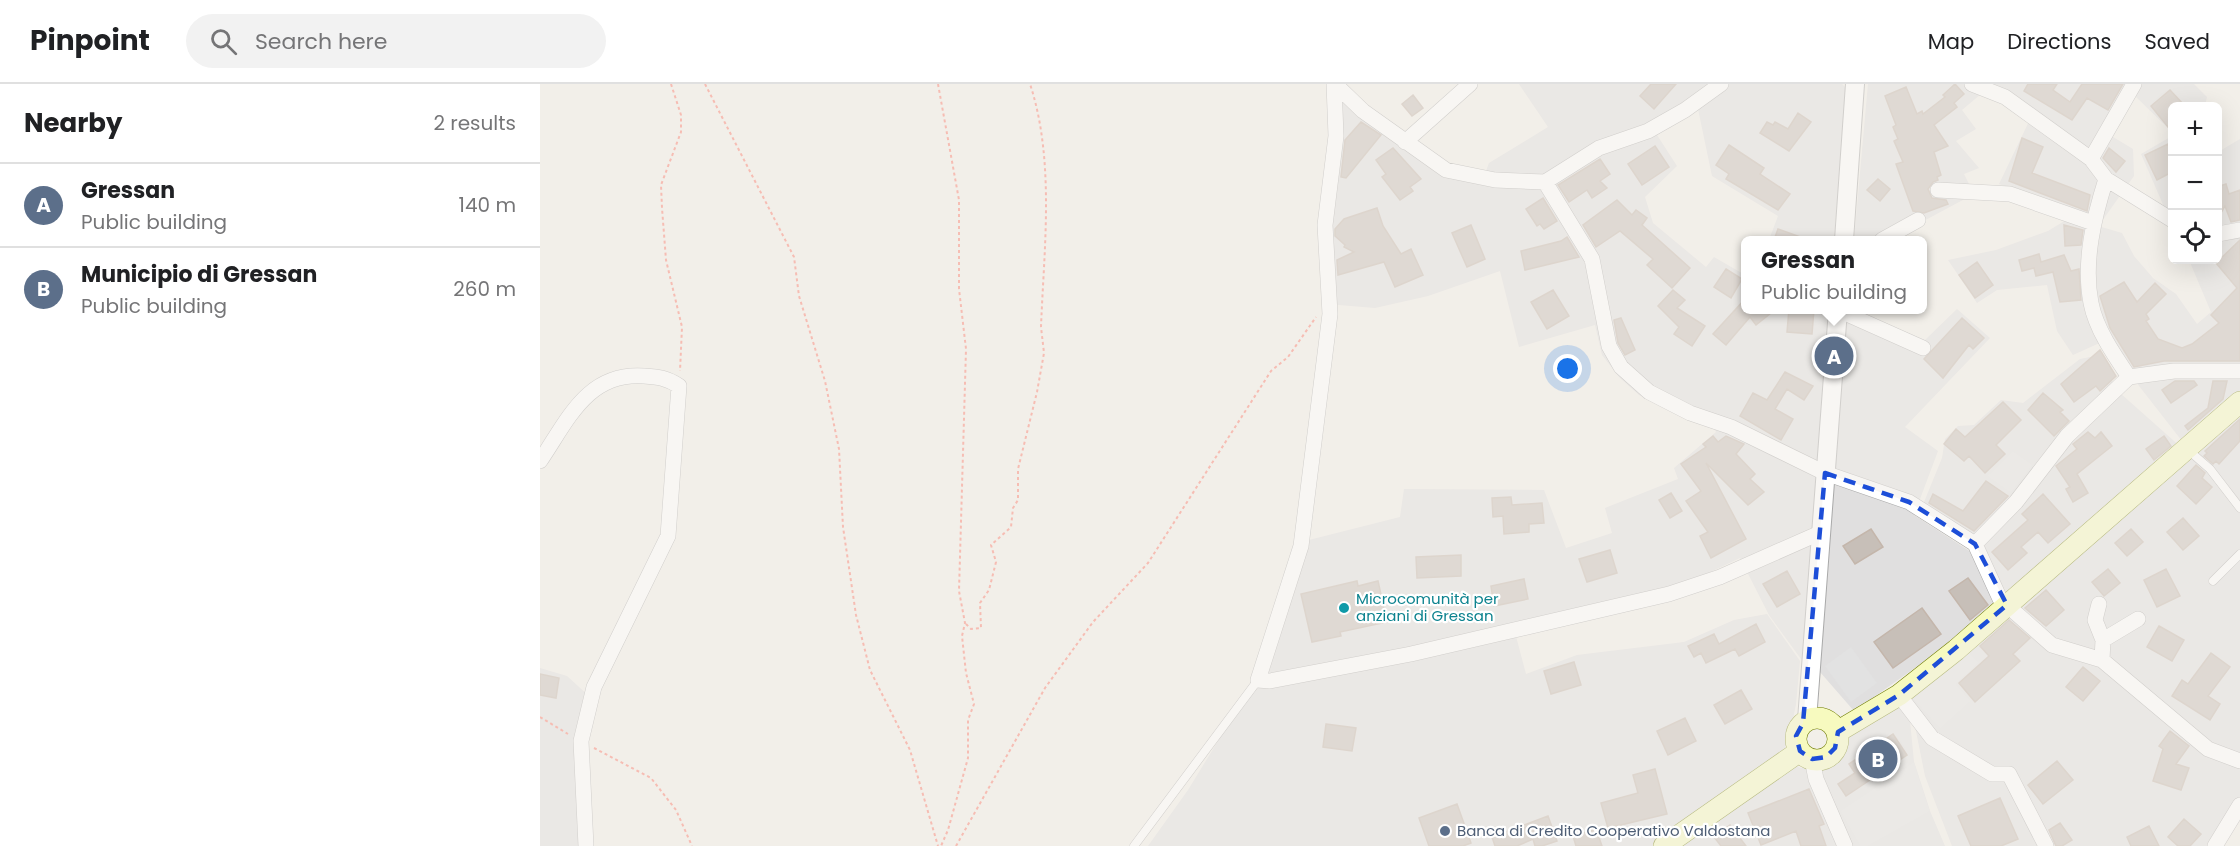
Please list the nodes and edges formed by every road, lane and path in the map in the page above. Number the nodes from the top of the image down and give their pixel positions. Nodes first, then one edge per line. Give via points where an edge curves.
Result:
1 (671, 84) edge
2 (705, 84) edge
3 (938, 84) edge
4 (1030, 84) edge
5 (1334, 84) edge
6 (1470, 84) edge
7 (1721, 84) edge
8 (1855, 84) edge
9 (1972, 84) edge
10 (2134, 84) edge
11 (1405, 142) junction
12 (2091, 159) junction
13 (2106, 179) junction
14 (1545, 182) junction
15 (1938, 190) dead end
16 (2168, 218) edge
17 (1918, 220) dead end
18 (2093, 223) junction
19 (2240, 230) edge
20 (2222, 233) edge
21 (1844, 236) edge
22 (1889, 236) edge
23 (1318, 314) dead end
24 (1838, 314) edge
25 (1847, 314) edge
26 (1923, 348) dead end
27 (2240, 371) edge
28 (2129, 377) junction
29 (679, 386) junction
30 (2240, 402) edge
31 (2186, 448) junction
32 (540, 461) edge
33 (1825, 473) junction
34 (2240, 508) edge
35 (1822, 532) junction
36 (1975, 544) junction
37 (2240, 554) edge
38 (2212, 581) dead end
39 (2007, 604) junction
40 (2099, 604) dead end
41 (2138, 619) dead end
42 (965, 623) junction
43 (2103, 640) junction
44 (2102, 660) junction
45 (1258, 680) junction
46 (1899, 695) junction
47 (540, 717) edge
48 (1807, 720) junction
49 (1837, 732) junction
50 (581, 741) junction
51 (1806, 755) junction
52 (2240, 761) edge
53 (2240, 805) edge
54 (586, 846) edge
55 (692, 846) edge
56 (939, 846) edge
57 (956, 846) edge
58 (1134, 846) edge
59 (1664, 846) edge
60 (1845, 846) edge
61 (2046, 846) edge
62 (2215, 846) edge

1 - 29 path via 681,115 681,132 661,185 666,260 682,327
2 - 56 path via 794,257 799,296 825,381 839,450 843,527 856,615 870,670 910,750
3 - 42 path via 959,200 959,289 966,349 959,591
4 - 42 path via 1036,101 1044,167 1044,353 1018,469 1018,500 1011,526 990,545 996,562 989,590 980,603 981,628 976,630
5 - 11 street
5 - 45 street via 1336,136 1325,225 1330,314 1301,546
6 - 11 street
7 - 14 street via 1648,131 1599,148
8 - 21 street
9 - 12 street via 2005,97
10 - 12 street
11 - 14 street via 1446,170 1495,180
12 - 13 street
13 - 16 street
13 - 18 street
14 - 33 street via 1592,259 1609,346 1621,367 1649,392
15 - 18 street via 2010,194
17 - 22 street
18 - 28 street via 2091,304 2110,349
19 - 20 street
23 - 57 path via 1288,357 1271,371 1148,563 1093,622 1045,688
24 - 33 street
25 - 26 street
27 - 28 street via 2174,371
28 - 36 street via 2067,436 2016,502
29 - 32 street via 666,378 627,375 603,382 578,405
29 - 50 street via 668,537 594,687
30 - 31 main road
31 - 34 lane via 2210,469
31 - 39 main road
33 - 35 street
33 - 36 street via 1909,502
35 - 45 street via 1720,577 1669,594 1411,654
35 - 48 street
36 - 39 street via 2000,599
37 - 38 lane
39 - 44 street via 2052,645
39 - 46 main road
40 - 43 street via 2095,620
41 - 43 street
42 - 56 path via 962,636 974,704 968,720 968,758 948,830
43 - 44 street
44 - 52 street via 2208,749
45 - 58 lane
46 - 49 main road
46 - 61 street via 1932,738 1992,774 2009,774
47 - 50 path
48 - 49 main road via 1825,719
48 - 51 main road via 1797,733 1797,744
49 - 51 main road via 1834,751 1822,759
50 - 54 street
50 - 55 path via 651,778 676,810
51 - 59 main road
51 - 60 street
53 - 62 street

